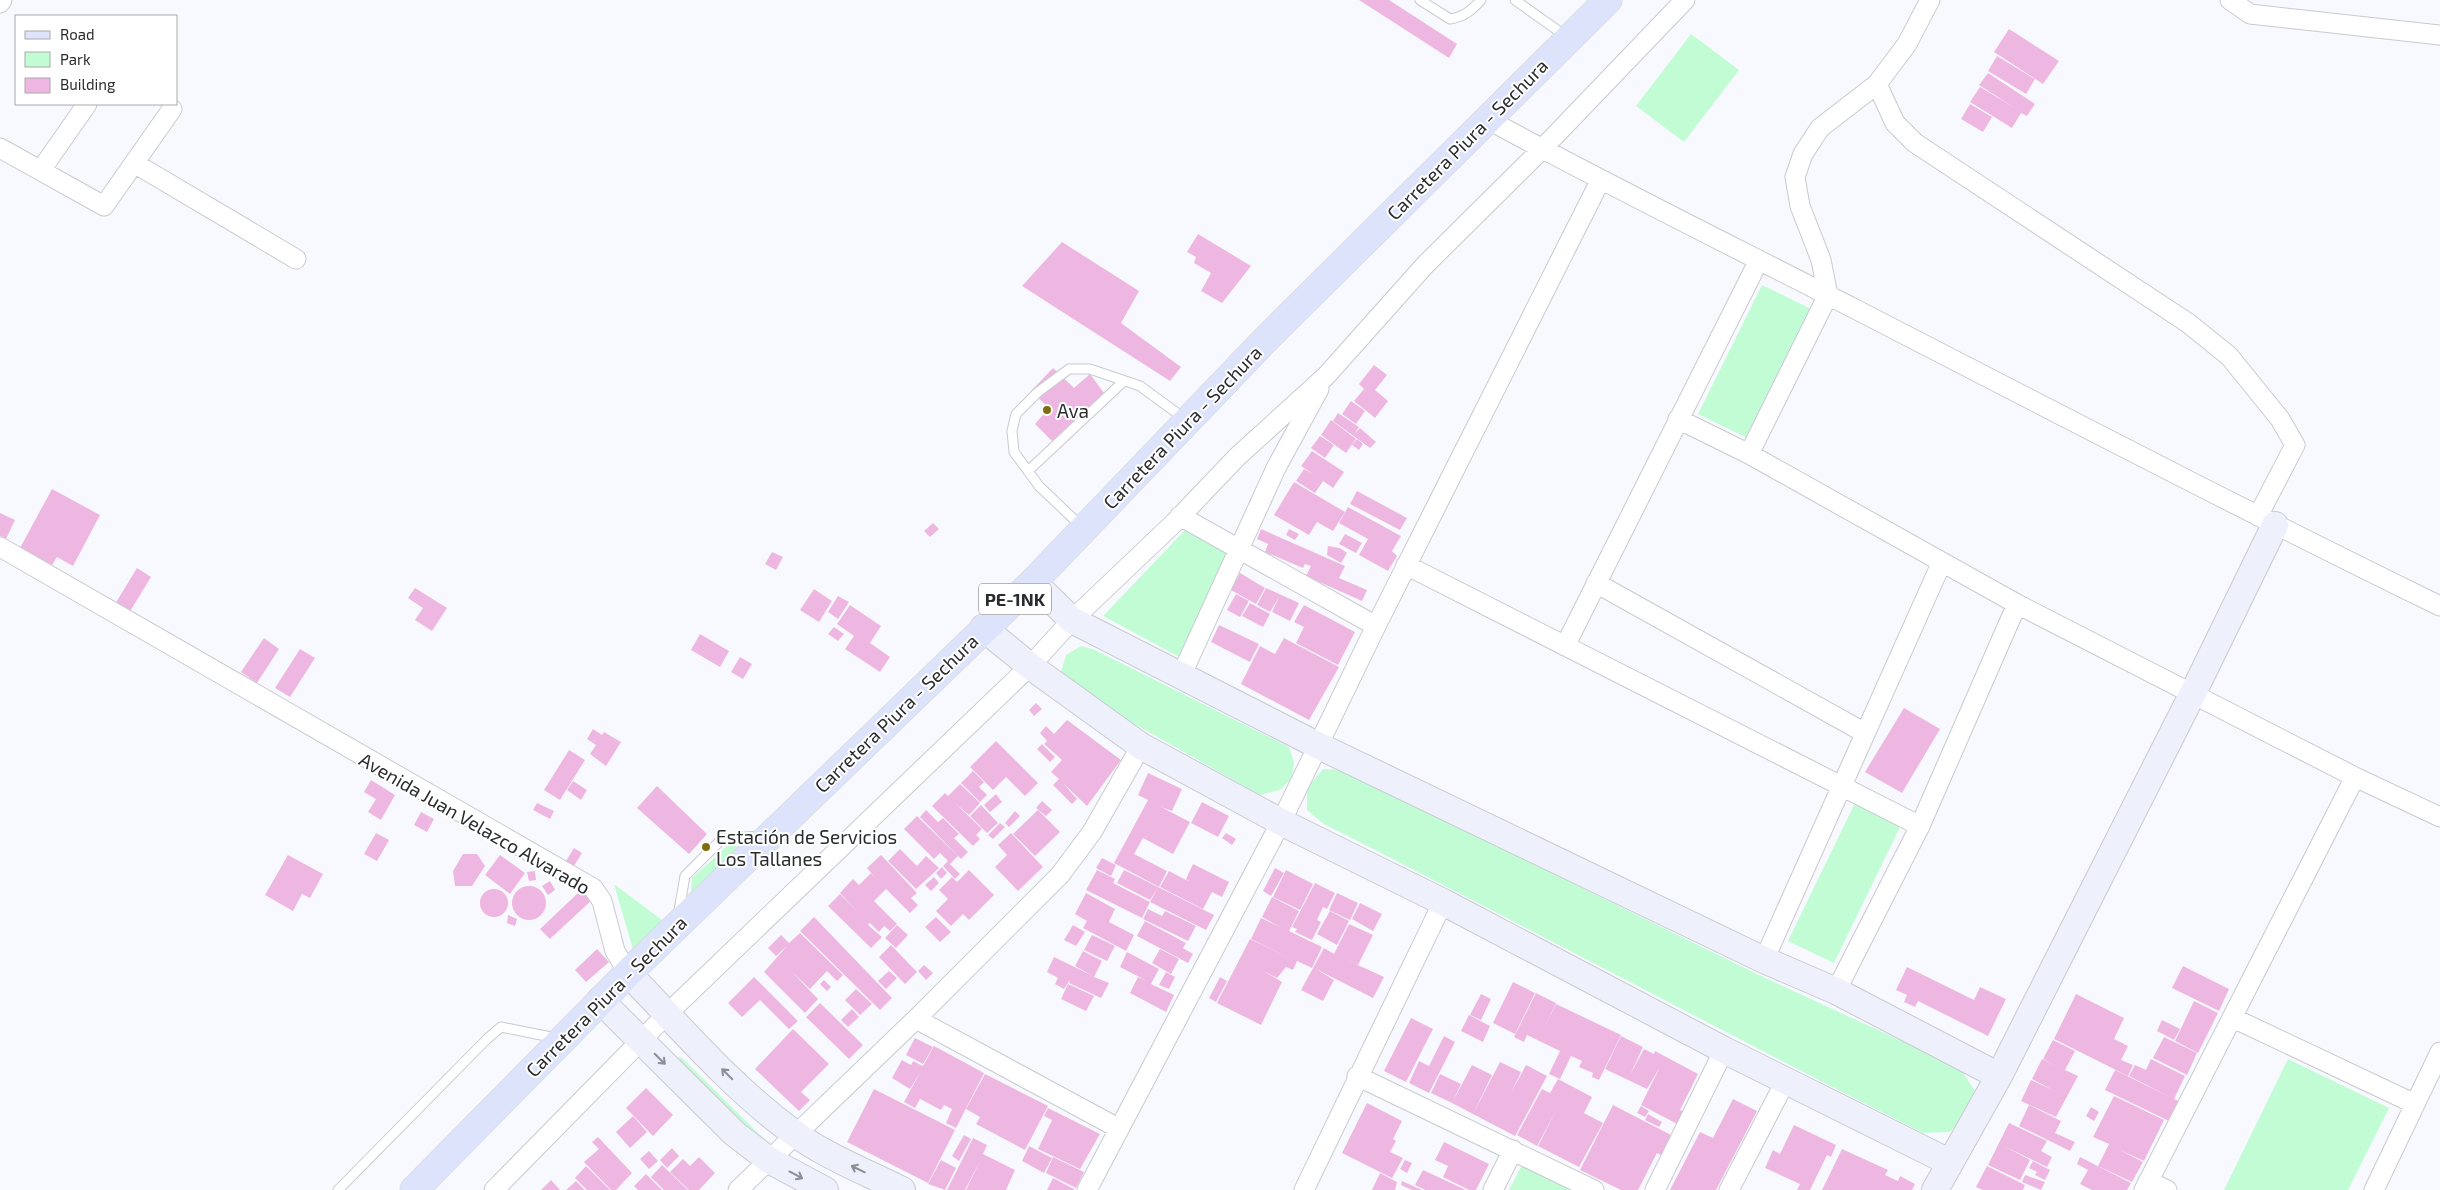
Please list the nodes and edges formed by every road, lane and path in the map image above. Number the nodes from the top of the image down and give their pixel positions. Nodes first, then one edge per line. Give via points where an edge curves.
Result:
1 (1420, 0) edge
2 (1481, 0) edge
3 (1515, 0) edge
4 (1608, 0) edge
5 (1685, 0) edge
6 (1930, 0) edge
7 (2230, 0) edge
8 (2440, 36) edge
9 (1569, 38) junction
10 (1878, 84) junction
11 (86, 105) edge
12 (172, 109) dead end
13 (1487, 119) junction
14 (0, 148) edge
15 (1542, 149) junction
16 (134, 164) junction
17 (40, 170) junction
18 (1600, 181) junction
19 (296, 259) dead end
20 (1759, 260) junction
21 (1828, 295) junction
22 (1326, 376) junction
23 (1124, 381) junction
24 (1678, 418) junction
25 (1188, 420) junction
26 (1749, 454) junction
27 (1028, 471) junction
28 (1180, 516) junction
29 (2266, 520) junction
30 (1084, 529) junction
31 (0, 548) edge
32 (1240, 551) junction
33 (1941, 564) junction
34 (1406, 565) junction
35 (1033, 582) junction
36 (1596, 583) junction
37 (2016, 604) junction
38 (2440, 606) edge
39 (1072, 620) junction
40 (1376, 626) junction
41 (984, 628) junction
42 (1565, 646) junction
43 (1030, 666) junction
44 (1181, 676) junction
45 (2193, 693) junction
46 (1865, 733) junction
47 (1317, 745) junction
48 (1141, 746) junction
49 (2355, 777) junction
50 (1841, 786) junction
51 (2440, 817) edge
52 (1281, 822) junction
53 (1920, 826) junction
54 (1442, 902) junction
55 (1764, 960) junction
56 (628, 973) junction
57 (1836, 992) junction
58 (600, 1000) junction
59 (668, 1014) junction
60 (2233, 1018) junction
61 (916, 1019) junction
62 (562, 1040) junction
63 (641, 1040) junction
64 (1724, 1050) junction
65 (2440, 1052) edge
66 (1357, 1076) junction
67 (2000, 1076) junction
68 (1786, 1080) junction
69 (2415, 1104) junction
70 (1118, 1128) junction
71 (796, 1134) junction
72 (1513, 1150) junction
73 (769, 1160) junction
74 (1949, 1162) junction
75 (2146, 1185) edge
76 (338, 1190) edge
77 (414, 1190) edge
78 (494, 1190) edge
79 (738, 1190) edge
80 (825, 1190) edge
81 (902, 1190) edge
82 (1087, 1190) edge
83 (1304, 1190) edge
84 (1494, 1190) edge
85 (1594, 1190) edge
86 (1655, 1190) edge
87 (1729, 1190) edge
88 (1934, 1190) edge
89 (2167, 1190) edge
90 (2374, 1190) edge

1 - 2 lane via 1450,19 1473,10
3 - 9 lane
4 - 9 main road, Carretera Piura - Sechura / PE-1NK
5 - 15 street
6 - 10 street via 1907,44
7 - 8 street via 2250,14
9 - 13 main road, Carretera Piura - Sechura / PE-1NK
10 - 21 street via 1820,128 1803,154 1795,177 1800,206 1821,260
10 - 29 street via 1895,123 1915,143 2180,318 2229,356 2280,419 2295,445
11 - 17 street
12 - 16 street
13 - 15 street
13 - 25 main road, Carretera Piura - Sechura / PE-1NK
14 - 17 street
15 - 18 street
15 - 22 street via 1425,265
16 - 17 street via 104,206
16 - 19 street
18 - 20 street
18 - 34 street
20 - 21 street
20 - 24 street
21 - 26 street
21 - 29 street
22 - 28 street via 1237,457
22 - 32 street via 1276,468
23 - 25 lane via 1140,386
23 - 27 lane
23 - 27 lane via 1090,369 1069,369 1038,392 1016,414 1012,431 1014,452
24 - 26 street
24 - 36 street
25 - 30 main road, Carretera Piura - Sechura / PE-1NK
26 - 33 street
27 - 30 lane via 1039,486
28 - 32 street
28 - 39 street
29 - 38 street
29 - 45 street
30 - 35 main road, Carretera Piura - Sechura / PE-1NK
31 - 56 street, Avenida Juan Velazco Alvarado via 593,888 602,901 614,951
32 - 40 street
32 - 44 street
33 - 37 street
33 - 46 street
34 - 40 street
34 - 42 street
35 - 39 street
35 - 41 main road, Carretera Piura - Sechura / PE-1NK
36 - 42 street
36 - 46 street
37 - 45 street
37 - 53 street
39 - 43 street
39 - 44 street
40 - 47 street
41 - 43 street
41 - 56 main road, Carretera Piura - Sechura / PE-1NK
42 - 50 street
43 - 48 street
43 - 59 street
44 - 47 street
45 - 49 street
45 - 67 street
46 - 50 street
47 - 52 street
47 - 55 street
48 - 52 street
48 - 61 street via 1092,832 1060,876
49 - 51 street
49 - 60 street
50 - 53 street
50 - 55 street
52 - 54 street
52 - 70 street
53 - 57 street
54 - 64 street
54 - 66 street
55 - 57 street
56 - 58 main road, Carretera Piura - Sechura / PE-1NK
56 - 59 street, Avenida Juan Velazco Alvarado
57 - 67 street
58 - 62 main road, Carretera Piura - Sechura / PE-1NK
58 - 63 street
59 - 63 street
71 -> 59 street, Avenida Juan Velazco Alvarado via 760,1107
60 - 69 street
60 - 75 street
61 - 70 street
61 - 71 street
62 - 76 lane via 501,1027
62 - 77 main road, Carretera Piura - Sechura / PE-1NK
63 -> 73 street via 735,1134
63 - 78 street
64 - 68 street
64 - 86 street
65 - 69 street
66 - 72 street
66 - 83 street
67 - 74 street
68 - 74 street
68 - 87 street
69 - 90 street
70 - 82 street
71 - 73 street
81 -> 71 street, Avenida Juan Velazco Alvarado via 833,1157
72 - 84 street
72 - 85 street
73 - 79 street
73 -> 80 street
74 - 88 street
75 - 89 street

